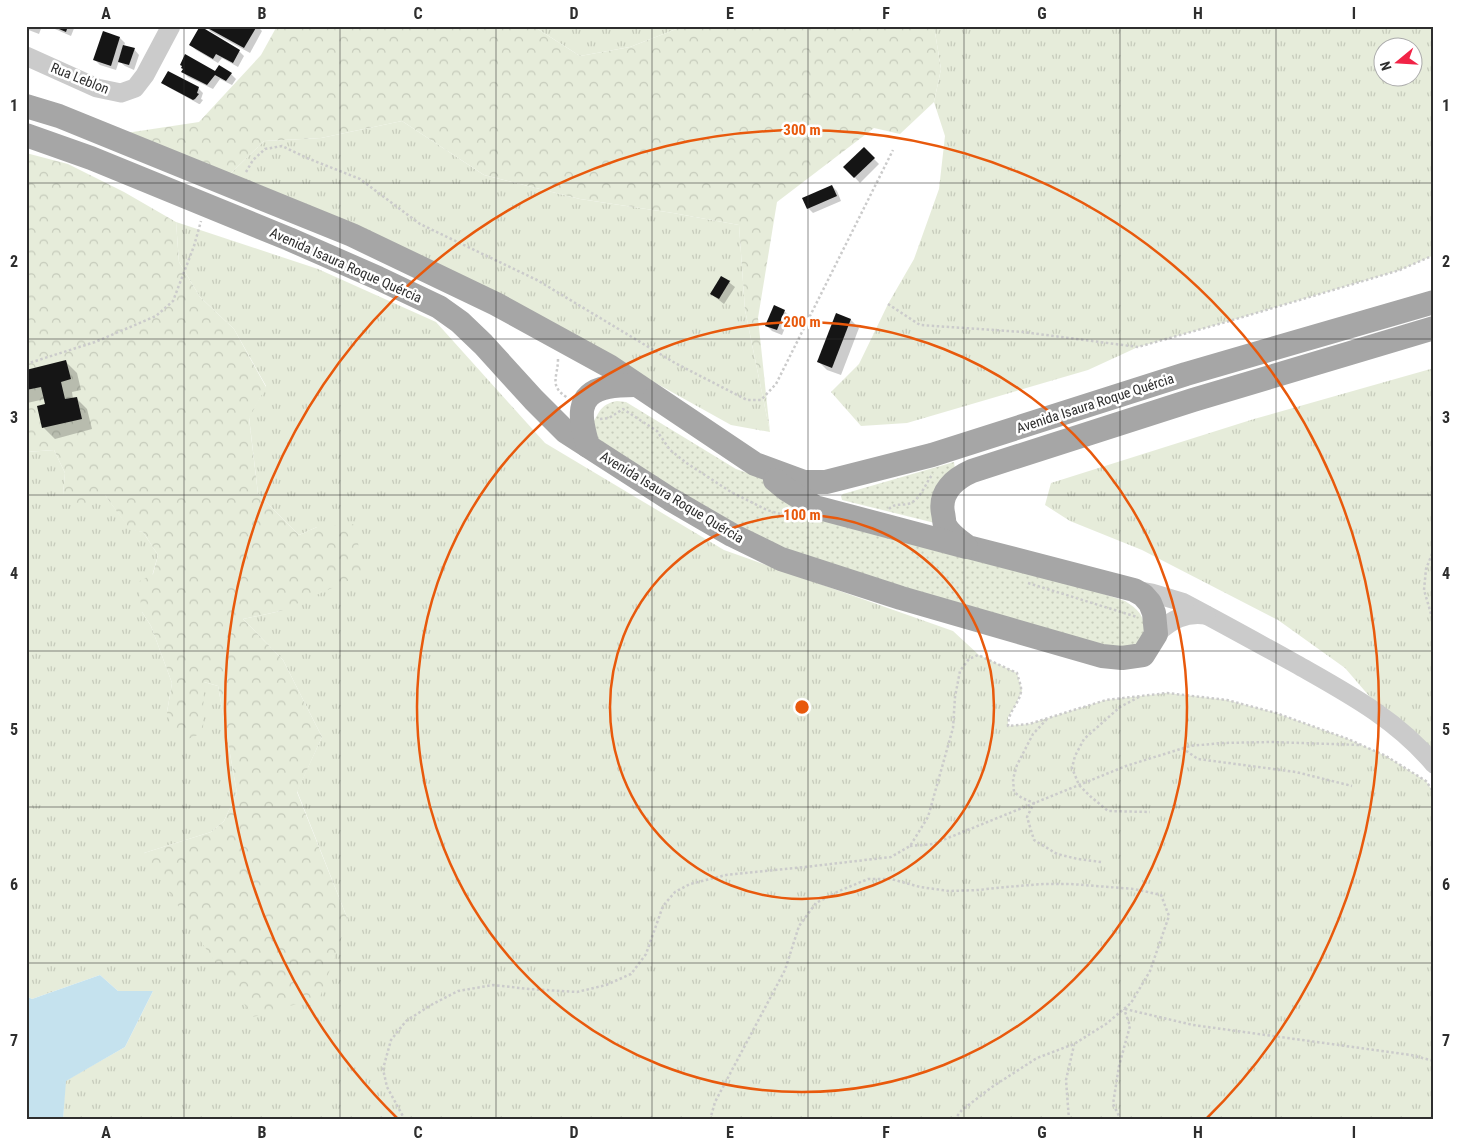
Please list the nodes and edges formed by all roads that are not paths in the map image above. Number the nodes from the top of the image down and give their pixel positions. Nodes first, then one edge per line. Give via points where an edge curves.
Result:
1 (172, 26) edge
2 (26, 56) edge
3 (26, 91) edge
4 (26, 106) edge
5 (59, 116) junction
6 (26, 135) edge
7 (1434, 302) edge
8 (1434, 328) edge
9 (635, 385) junction
10 (588, 446) junction
11 (755, 464) junction
12 (968, 547) junction
13 (1134, 590) junction
14 (1207, 615) junction
15 (1156, 634) junction
16 (1434, 764) edge

1 - 2 street, Rua Leblon via 145,75 135,88 121,93 97,88
3 - 5 main road
4 - 5 main road, Avenida Isaura Roque Quércia
5 - 9 main road, Avenida Isaura Roque Quércia via 352,235 496,304 609,366
6 - 10 main road, Avenida Isaura Roque Quércia via 206,204 439,307 483,344 566,432
7 - 11 main road, Avenida Isaura Roque Quércia via 854,476 826,482 804,482
8 - 12 main road, Avenida Isaura Roque Quércia via 1194,400 961,476 944,496 942,509 945,524 953,536
9 - 10 main road via 609,386 592,392 582,405 582,425
9 - 11 main road, Avenida Isaura Roque Quércia
10 - 15 main road, Avenida Isaura Roque Quércia via 670,499 781,559 901,598 1102,656 1143,655
11 - 12 main road, Avenida Isaura Roque Quércia via 786,489 816,507
12 - 13 main road, Avenida Isaura Roque Quércia
13 - 14 street via 1182,602
13 - 15 main road, Avenida Isaura Roque Quércia via 1150,603
14 - 15 street via 1195,613 1181,617
14 - 16 street via 1360,701 1395,726

